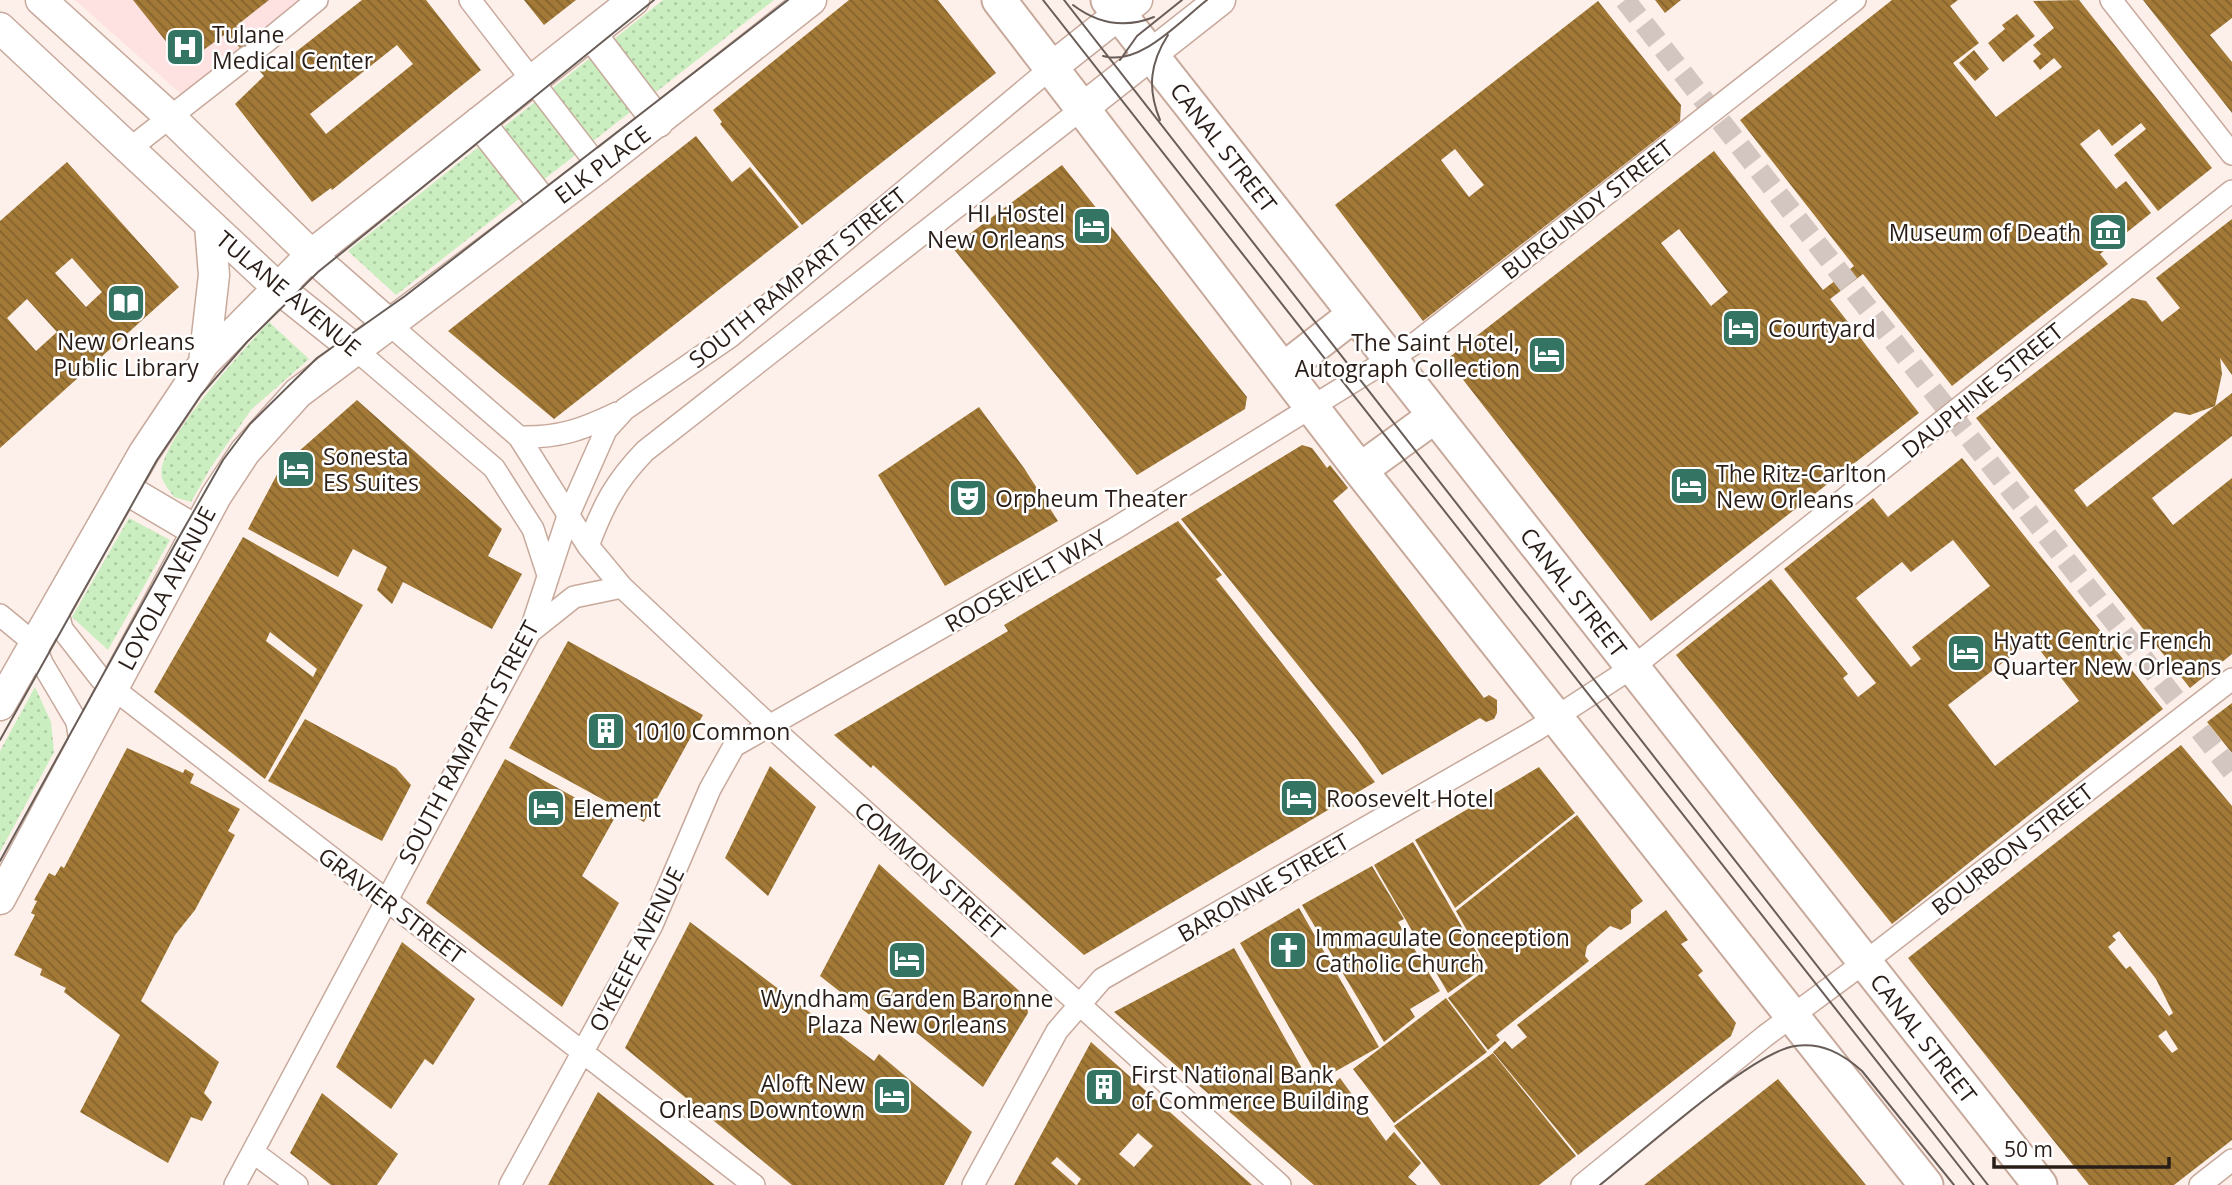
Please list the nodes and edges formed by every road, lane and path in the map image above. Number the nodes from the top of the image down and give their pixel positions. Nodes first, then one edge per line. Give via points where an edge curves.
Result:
1 (41, 0) edge
2 (317, 0) edge
3 (470, 0) edge
4 (634, 0) edge
5 (811, 0) edge
6 (999, 0) edge
7 (1220, 0) edge
8 (1855, 0) edge
9 (2111, 0) edge
10 (1121, 5) edge
11 (0, 28) edge
12 (591, 34) junction
13 (1151, 54) junction
14 (1051, 68) junction
15 (532, 79) junction
16 (1083, 108) junction
17 (170, 117) junction
18 (480, 122) junction
19 (658, 122) junction
20 (128, 150) junction
21 (2232, 154) edge
22 (599, 167) junction
23 (2232, 191) edge
24 (546, 207) junction
25 (210, 225) junction
26 (311, 255) junction
27 (277, 287) junction
28 (1355, 314) junction
29 (390, 325) junction
30 (356, 350) junction
31 (1390, 358) junction
32 (204, 363) junction
33 (1283, 370) junction
34 (1311, 406) junction
35 (625, 409) junction
36 (1435, 416) junction
37 (519, 438) junction
38 (1360, 470) junction
39 (124, 488) junction
40 (568, 516) junction
41 (197, 531) junction
42 (588, 546) junction
43 (548, 576) junction
44 (622, 587) junction
45 (56, 605) junction
46 (0, 615) edge
47 (530, 632) junction
48 (34, 643) junction
49 (1633, 667) junction
50 (2232, 679) edge
51 (113, 688) junction
52 (0, 705) edge
53 (1555, 719) junction
54 (770, 726) junction
55 (81, 748) junction
56 (3, 884) edge
57 (384, 901) junction
58 (1865, 962) junction
59 (1078, 1004) junction
60 (1791, 1016) junction
61 (583, 1050) junction
62 (253, 1152) junction
63 (2232, 1160) edge
64 (235, 1185) edge
65 (297, 1185) edge
66 (510, 1185) edge
67 (754, 1185) edge
68 (973, 1185) edge
69 (1280, 1185) edge
70 (1582, 1185) edge
71 (1926, 1185) edge
72 (2040, 1185) edge
73 (2200, 1185) edge

1 - 17 main road, TULANE AVENUE
2 - 17 street
3 - 15 street
4 - 12 main road
5 - 19 main road, ELK PLACE
6 - 14 main road
7 - 13 main road
8 - 31 street, BURGUNDY STREET via 1417,342
9 - 21 street
10 - 13 main road, CANAL STREET
10 - 14 main road, SOUTH RAMPART STREET
11 - 20 main road, TULANE AVENUE
12 - 15 main road
12 - 19 main road
13 - 16 main road
13 - 28 main road, CANAL STREET
14 - 16 main road
14 - 35 street, SOUTH RAMPART STREET via 731,336
15 - 18 main road
15 - 22 street
16 - 33 main road
16 - 42 street, SOUTH RAMPART STREET via 645,451 620,476
17 - 20 street
17 - 26 main road, TULANE AVENUE
18 - 24 main road
18 - 26 main road
19 - 22 main road, ELK PLACE
20 - 25 main road, TULANE AVENUE
22 - 24 main road, ELK PLACE
23 - 49 street, DAUPHINE STREET
24 - 29 main road, ELK PLACE
25 - 27 main road, TULANE AVENUE
25 - 32 main road via 214,275
26 - 27 main road
26 - 29 main road, TULANE AVENUE
27 - 30 main road, TULANE AVENUE
27 - 32 main road
28 - 31 main road, CANAL STREET
28 - 33 main road
29 - 30 main road, LOYOLA AVENUE
29 - 37 street, TULANE AVENUE
30 - 41 main road, LOYOLA AVENUE via 272,418 245,452
30 - 43 street, TULANE AVENUE via 494,468 533,529
31 - 34 street, BURGUNDY STREET
31 - 36 main road, CANAL STREET
32 - 39 main road
33 - 34 main road
34 - 38 main road
34 - 54 street, ROOSEVELT WAY via 1114,529
35 - 37 street via 554,438
35 - 40 street, SOUTH RAMPART STREET via 606,430
36 - 38 main road
36 - 49 main road, CANAL STREET
37 - 40 street, TULANE AVENUE
38 - 53 main road
39 - 41 main road
39 - 45 main road
40 - 42 street, TULANE AVENUE
40 - 43 street, SOUTH RAMPART STREET
41 - 51 main road, LOYOLA AVENUE
42 - 44 street, COMMON STREET
43 - 47 street, SOUTH RAMPART STREET
44 - 47 street via 573,597
44 - 54 street, COMMON STREET
45 - 48 main road
45 - 51 street, GRAVIER STREET via 62,629
46 - 48 street
47 - 57 street, SOUTH RAMPART STREET
48 - 52 main road
48 - 55 street via 77,722
49 - 53 street, BARONNE STREET
49 - 58 main road, CANAL STREET
50 - 58 street, BOURBON STREET
51 - 55 main road, LOYOLA AVENUE
51 - 57 street, GRAVIER STREET
53 - 59 street, BARONNE STREET via 1102,979
53 - 60 main road
54 - 59 street, COMMON STREET
54 - 61 street, O'KEEFE AVENUE via 733,747 710,789 652,925
55 - 56 main road, LOYOLA AVENUE
57 - 61 street, GRAVIER STREET
57 - 62 street, SOUTH RAMPART STREET
58 - 60 street, BOURBON STREET
58 - 72 main road, CANAL STREET
59 - 68 street, BARONNE STREET via 1057,1031
59 - 69 street, COMMON STREET
60 - 70 street, BOURBON STREET
60 - 71 main road
61 - 66 street, O'KEEFE AVENUE
61 - 67 street, GRAVIER STREET
62 - 64 street, SOUTH RAMPART STREET
62 - 65 street
63 - 73 street

